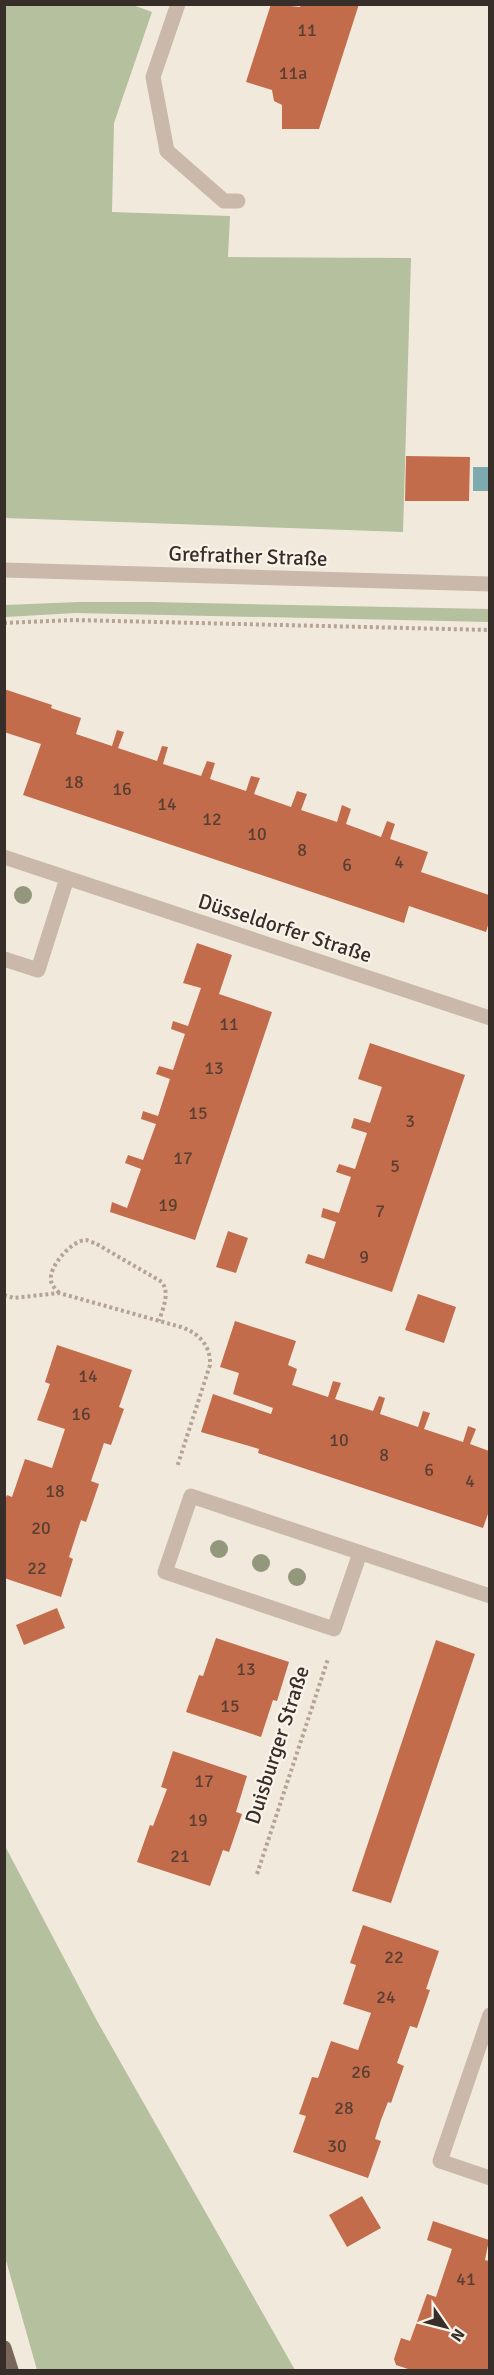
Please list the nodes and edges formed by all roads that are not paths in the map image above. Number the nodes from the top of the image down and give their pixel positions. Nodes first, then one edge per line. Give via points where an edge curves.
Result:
1 (178, 4) edge
2 (238, 201) dead end
3 (4, 570) edge
4 (489, 584) edge
5 (4, 857) edge
6 (67, 878) junction
7 (4, 959) edge
8 (489, 1018) edge
9 (360, 1553) junction
10 (489, 1596) edge
11 (489, 2014) edge
12 (489, 2178) edge
13 (4, 2348) edge
14 (11, 2370) edge

1 - 2 street via 153,77 167,151 224,201
3 - 4 street, Grefrather Straße
5 - 6 street, Düsseldorfer Straße
6 - 7 street via 38,970
6 - 8 street, Düsseldorfer Straße
9 - 9 street via 191,1496 165,1572 334,1629
9 - 10 street
11 - 12 street via 440,2161
13 - 14 main road

